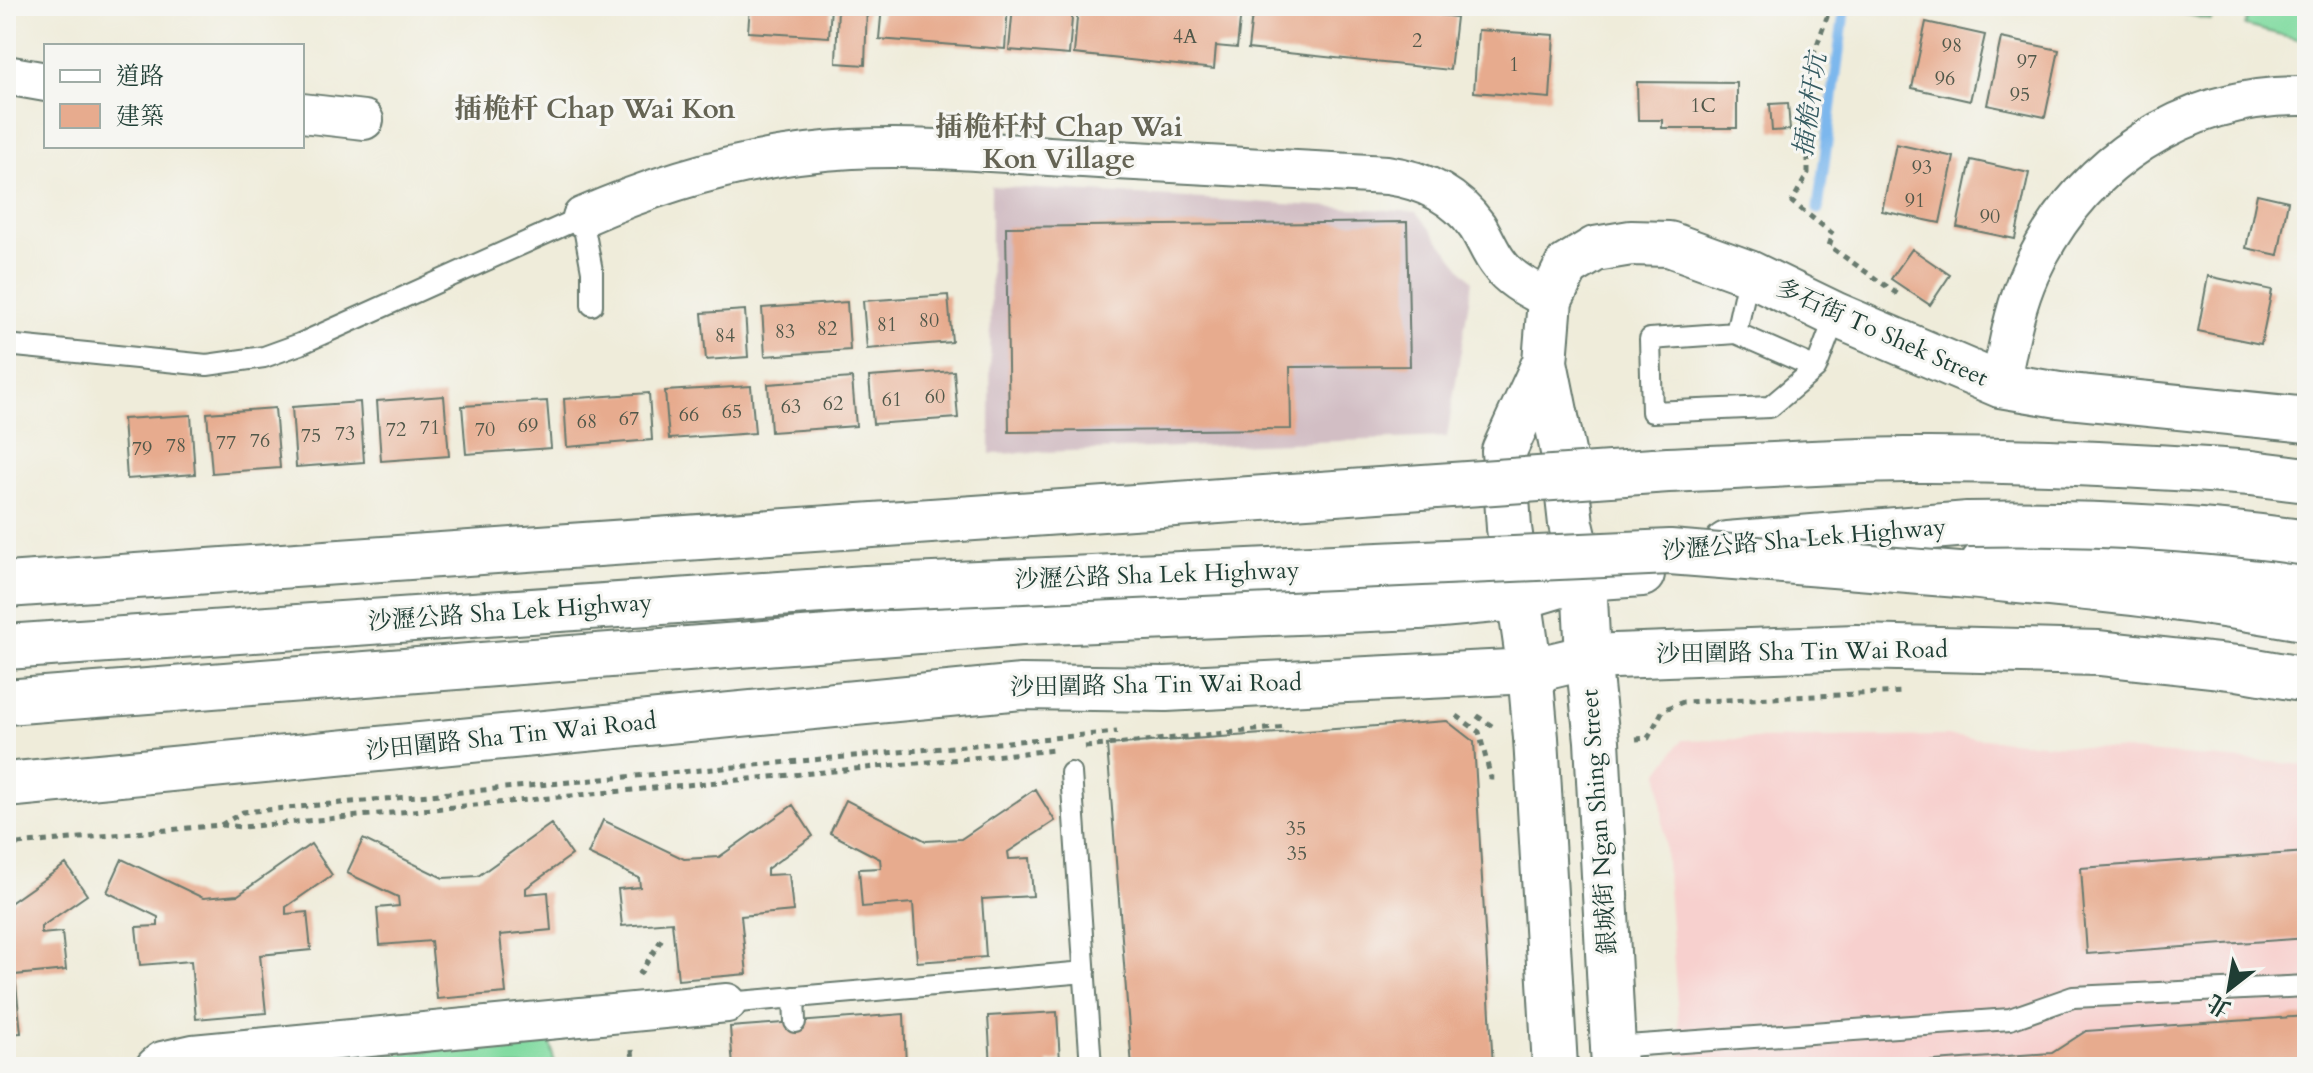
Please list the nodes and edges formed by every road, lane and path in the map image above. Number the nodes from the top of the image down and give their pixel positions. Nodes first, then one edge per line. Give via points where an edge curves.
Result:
1 (1819, 6) edge
2 (6, 75) edge
3 (44, 82) edge
4 (2307, 96) edge
5 (304, 113) edge
6 (364, 120) dead end
7 (582, 217) junction
8 (1749, 273) junction
9 (1550, 300) junction
10 (1911, 303) dead end
11 (592, 305) dead end
12 (1836, 315) junction
13 (1736, 333) junction
14 (6, 345) edge
15 (1545, 362) junction
16 (1816, 368) junction
17 (2000, 385) junction
18 (2307, 420) edge
19 (2307, 480) edge
20 (2307, 543) edge
21 (1670, 552) junction
22 (1584, 578) junction
23 (2307, 584) edge
24 (6, 585) edge
25 (1517, 598) junction
26 (2307, 619) edge
27 (6, 647) edge
28 (1588, 657) junction
29 (1530, 671) junction
30 (2307, 680) edge
31 (1908, 692) dead end
32 (6, 702) edge
33 (1466, 709) dead end
34 (1451, 712) dead end
35 (1292, 727) dead end
36 (1500, 731) dead end
37 (1117, 732) dead end
38 (1648, 738) dead end
39 (1078, 748) dead end
40 (1069, 749) dead end
41 (1071, 773) dead end
42 (1491, 778) dead end
43 (6, 785) edge
44 (221, 825) junction
45 (6, 845) edge
46 (1085, 972) junction
47 (2307, 986) edge
48 (794, 997) junction
49 (727, 1003) joint
50 (795, 1022) dead end
51 (1614, 1057) edge
52 (155, 1067) edge
53 (1091, 1067) edge
54 (1555, 1067) edge

1 - 10 path via 1827,17 1808,70 1808,173 1792,202 1833,234 1829,246
2 - 3 street
4 - 17 street via 2261,98 2188,119 2153,134 2089,183 2044,242 2028,276
5 - 6 street
7 - 9 street via 714,170 853,149 1387,175 1443,193 1476,225 1506,271
7 - 11 lane
7 - 14 lane via 264,357 189,364
8 - 9 main road, 多石街 To Shek Street via 1669,244 1631,243 1595,249 1567,266
8 - 12 main road, 多石街 To Shek Street
8 - 13 lane
9 - 15 main road, 多石街 To Shek Street
12 - 16 lane
12 - 17 main road, 多石街 To Shek Street
13 - 16 lane
13 - 16 lane via 1650,339 1652,412 1770,407
15 - 22 main road, 多石街 To Shek Street
15 - 25 main road, 多石街 To Shek Street via 1504,451
17 - 18 main road, 多石街 To Shek Street
19 - 24 main road, bridge via 2145,466 1981,460 1668,470
20 - 21 main road, 沙瀝公路 Sha Lek Highway, bridge via 2045,523 1902,529
21 - 26 main road, bridge via 1959,575
21 - 27 main road, 沙瀝公路 Sha Lek Highway, bridge via 866,588
22 - 23 main road via 1791,565 2044,561
22 - 25 main road
22 - 28 main road, 銀城街 Ngan Shing Street
25 - 29 main road
25 - 32 main road via 1419,607 1022,623
28 - 29 main road, 沙田圍路 Sha Tin Wai Road
28 - 30 main road, 沙田圍路 Sha Tin Wai Road via 1856,647 2099,653
28 - 51 main road, 銀城街 Ngan Shing Street
29 - 43 main road, 沙田圍路 Sha Tin Wai Road via 1166,689 1021,687
29 - 54 main road
31 - 38 path via 1683,702 1663,710
33 - 36 path
34 - 42 path via 1479,732
35 - 39 path
37 - 44 path via 243,812
40 - 44 path via 259,826
41 - 46 lane
44 - 45 path
46 - 48 lane
46 - 53 lane
47 - 51 lane via 2073,997 2010,1019
48 - 49 lane
48 - 50 lane
49 - 52 street via 193,1054

